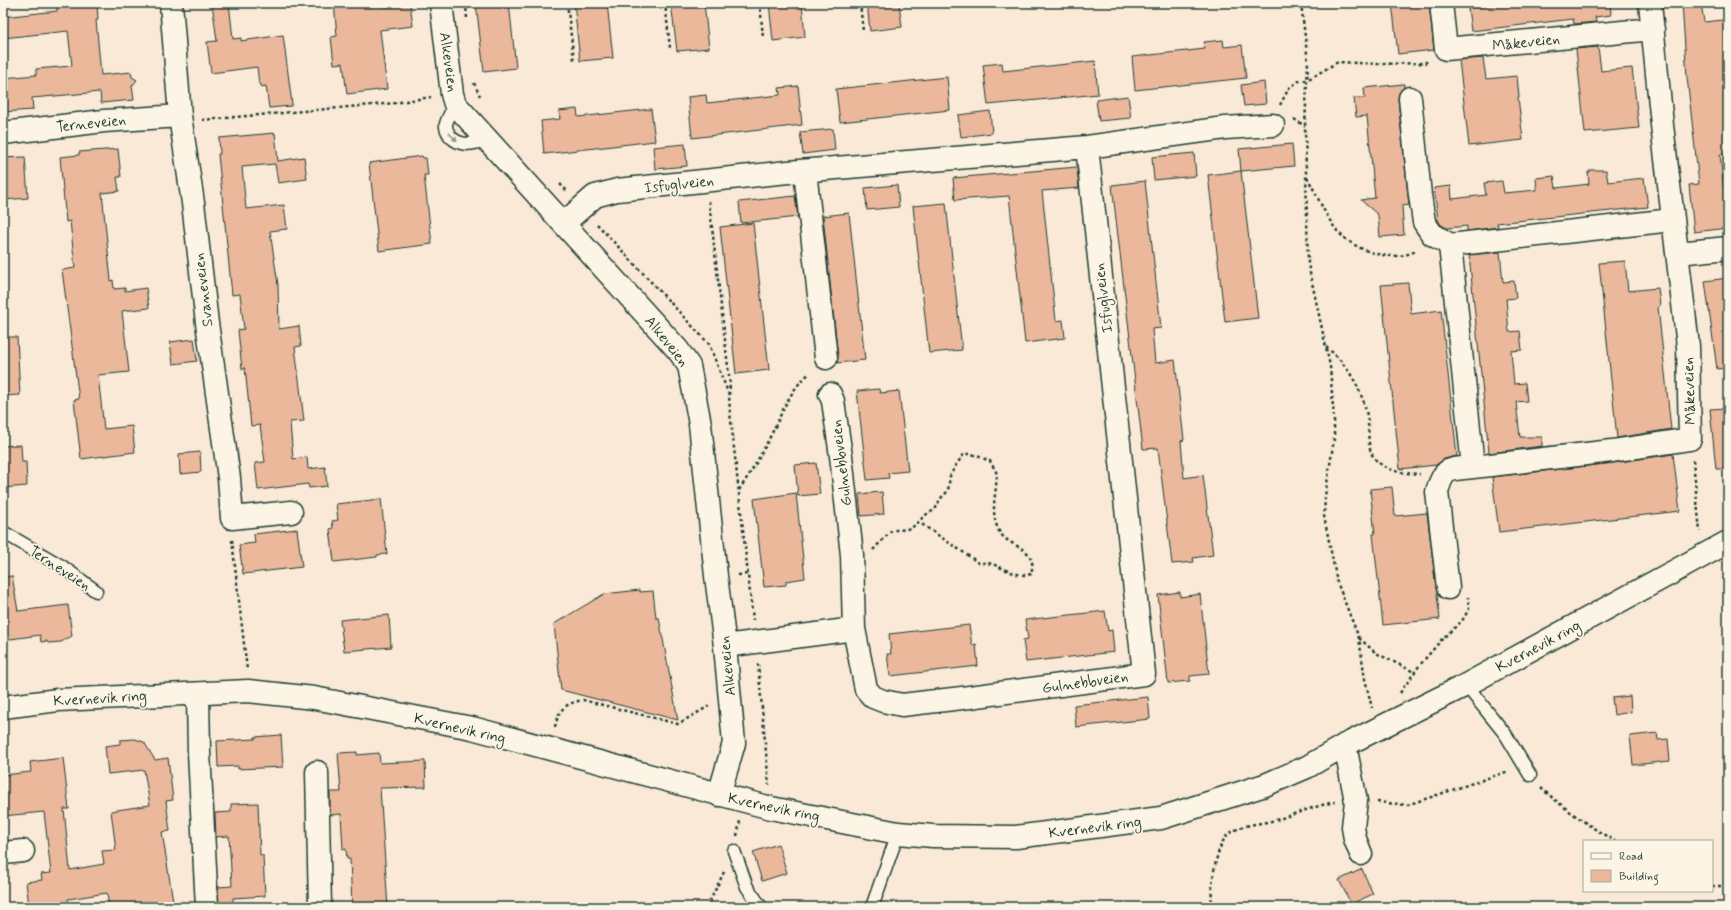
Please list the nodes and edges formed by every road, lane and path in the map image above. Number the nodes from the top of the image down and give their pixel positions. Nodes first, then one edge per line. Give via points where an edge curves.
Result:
1 (171, 3) edge
2 (441, 3) edge
3 (567, 3) edge
4 (665, 3) edge
5 (760, 3) edge
6 (860, 3) edge
7 (1301, 3) edge
8 (1441, 3) edge
9 (1650, 3) edge
10 (1653, 29) junction
11 (863, 31) dead end
12 (764, 38) dead end
13 (670, 48) dead end
14 (1446, 49) junction
15 (574, 60) dead end
16 (1307, 80) junction
17 (1410, 98) dead end
18 (453, 99) junction
19 (180, 116) junction
20 (1276, 116) joint
21 (3, 133) edge
22 (1087, 147) junction
23 (805, 170) junction
24 (1306, 176) junction
25 (706, 181) junction
26 (1672, 220) junction
27 (564, 223) junction
28 (1444, 241) junction
29 (1728, 248) edge
30 (1678, 253) junction
31 (1326, 347) junction
32 (826, 358) joint
33 (830, 394) dead end
34 (1690, 439) junction
35 (1119, 449) joint
36 (1473, 467) junction
37 (1444, 472) junction
38 (739, 490) junction
39 (292, 512) dead end
40 (232, 518) junction
41 (920, 523) junction
42 (3, 532) edge
43 (1700, 535) dead end
44 (1728, 542) edge
45 (852, 554) junction
46 (96, 591) dead end
47 (1458, 592) joint
48 (854, 629) junction
49 (1359, 638) junction
50 (756, 642) junction
51 (725, 646) junction
52 (1414, 672) junction
53 (1466, 685) junction
54 (248, 691) junction
55 (198, 694) junction
56 (1398, 697) dead end
57 (711, 705) dead end
58 (3, 707) edge
59 (1373, 711) dead end
60 (554, 727) dead end
61 (1346, 745) junction
62 (317, 772) dead end
63 (1530, 775) joint
64 (770, 789) dead end
65 (719, 795) junction
66 (898, 833) junction
67 (1613, 840) edge
68 (734, 851) dead end
69 (1361, 854) dead end
70 (1713, 886) edge
71 (1728, 886) edge
72 (207, 907) edge
73 (320, 907) edge
74 (761, 907) edge
75 (872, 907) edge

1 - 19 street, Svaneveien
2 - 18 street, Alkeveien
3 - 15 path
4 - 13 path
5 - 12 path
6 - 11 path
7 - 16 path
8 - 14 street
9 - 10 street, Måkeveien
10 - 14 street, Måkeveien
10 - 26 street, Måkeveien
14 - 16 path via 1425,63 1338,62
16 - 20 path via 1299,81 1289,88
16 - 24 path
17 - 28 street via 1424,222 1432,234
18 - 19 path via 395,102 250,117 194,120
18 - 27 street, Alkeveien
19 - 21 street, Terneveien via 104,120
19 - 40 street, Svaneveien via 229,478
20 - 22 street, Isfuglveien via 1225,128
22 - 23 street, Isfuglveien
22 - 35 street, Isfuglveien
23 - 25 street, Isfuglveien
23 - 32 street
24 - 28 path via 1335,228 1344,238 1358,246 1379,255 1396,257 1410,255
24 - 31 path via 1308,264
25 - 27 street, Isfuglveien via 618,190 595,196
25 - 38 path via 730,384
26 - 28 street
26 - 30 street, Måkeveien
27 - 51 street, Alkeveien via 690,366 700,424
28 - 36 street
29 - 30 street
30 - 34 street, Måkeveien via 1688,346
31 - 37 path via 1339,358 1355,382 1365,406 1369,446 1374,458 1398,473
31 - 49 path via 1330,366 1334,439 1324,516 1337,582
32 - 38 path via 806,376 787,399 765,448
33 - 45 street, Gulnebbveien via 841,456
34 - 36 street, Måkeveien
34 - 43 path
35 - 48 street, Gulnebbveien via 1144,674 902,704 873,697 866,689
36 - 37 street, Måkeveien
37 - 47 street via 1437,492
38 - 50 path
39 - 40 street
40 - 54 path via 231,534
41 - 41 path via 928,513 935,510 940,499 948,491 950,476 964,454 972,454 990,461 997,474 993,512 998,530 1005,540 1030,555 1033,566 1031,574 1026,576 979,562
41 - 45 path via 910,529 892,530 874,550
42 - 46 lane, Terneveien via 63,567
44 - 53 street, Kvernevik ring
45 - 48 street, Gulnebbveien
47 - 52 path via 1469,610 1462,621 1443,638
48 - 50 street
49 - 52 path via 1376,653
49 - 59 path
50 - 51 street
50 - 64 path
51 - 65 street, Alkeveien via 734,743
52 - 56 path
53 - 61 street, Kvernevik ring
53 - 63 lane via 1506,735
54 - 55 street, Kvernevik ring
54 - 65 street, Kvernevik ring via 314,698 472,728
55 - 58 street, Kvernevik ring via 58,700
55 - 72 street
57 - 60 path via 678,724 583,700 569,703 558,714
61 - 66 street, Kvernevik ring via 1307,767 1265,784 1161,818 1016,836 933,836
61 - 69 street via 1356,801 1353,827
62 - 73 street
63 - 67 path via 1540,788 1563,807
65 - 66 street, Kvernevik ring
66 - 75 lane
68 - 74 lane via 747,887
70 - 71 path

